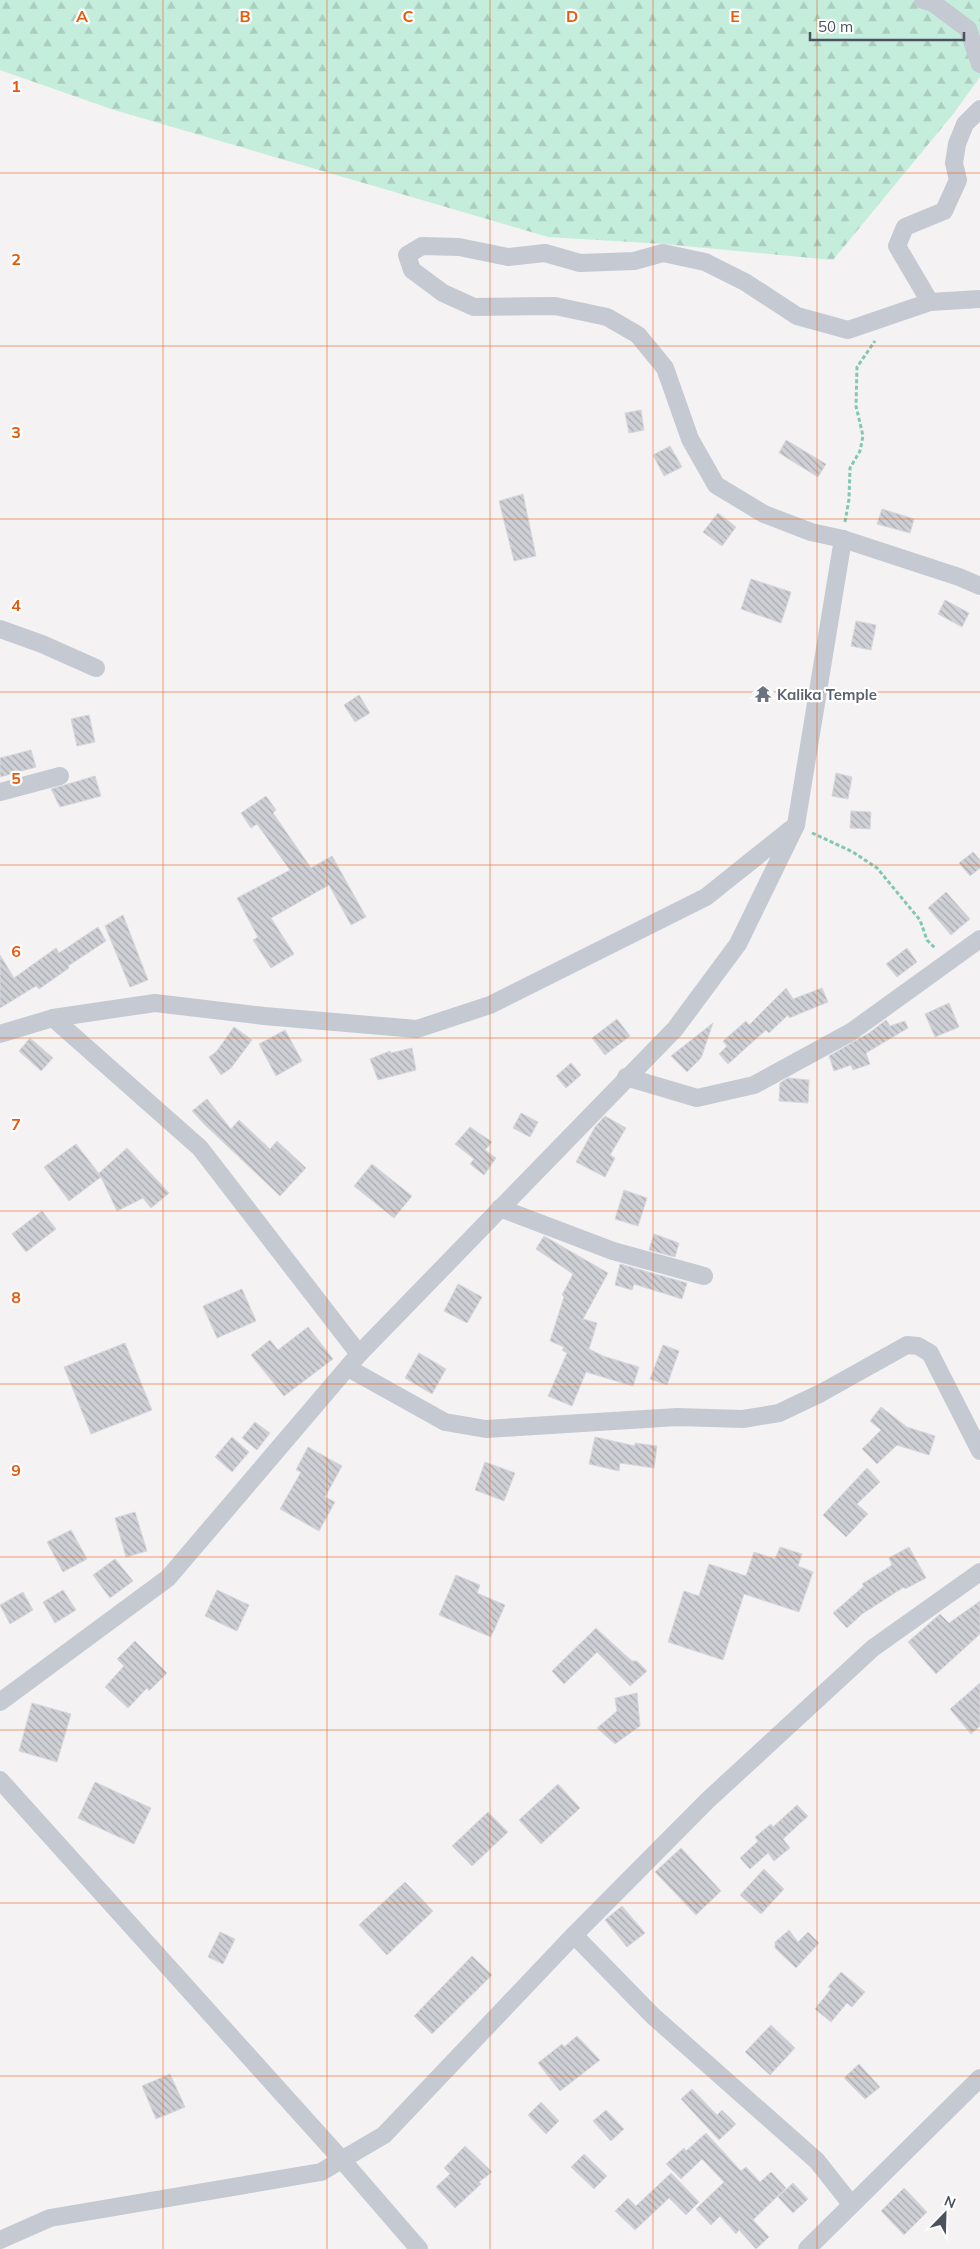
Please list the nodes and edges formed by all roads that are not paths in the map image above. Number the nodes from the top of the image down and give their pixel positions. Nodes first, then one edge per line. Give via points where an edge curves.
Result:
1 (923, 0) edge
2 (980, 64) edge
3 (980, 109) edge
4 (980, 299) edge
5 (930, 302) junction
6 (843, 540) junction
7 (980, 586) edge
8 (0, 629) edge
9 (96, 668) dead end
10 (60, 776) dead end
11 (0, 792) edge
12 (796, 825) junction
13 (980, 939) edge
14 (53, 1018) junction
15 (0, 1034) edge
16 (626, 1077) junction
17 (500, 1208) junction
18 (704, 1276) dead end
19 (359, 1354) junction
20 (348, 1368) junction
21 (980, 1451) edge
22 (980, 1572) edge
23 (0, 1702) edge
24 (0, 1780) edge
25 (574, 1935) junction
26 (980, 2078) edge
27 (342, 2160) junction
28 (851, 2204) junction
29 (0, 2240) edge
30 (419, 2249) edge
31 (806, 2249) edge

1 - 2 street via 933,3 968,29
3 - 5 street via 965,124 957,144 954,163 958,180 944,211 905,227 897,246
4 - 5 street
5 - 6 street via 848,330 797,316 745,282 705,262 663,252 634,261 580,263 545,253 508,257 458,247 422,246 407,255 412,270 443,293 474,307 555,306 607,317 638,335 665,368 690,438 716,485 764,514
6 - 7 street
6 - 12 street
8 - 9 street
10 - 11 street
12 - 14 street via 706,897 490,1005 417,1029 264,1016 155,1002
12 - 16 street via 738,944 675,1029
13 - 16 street via 851,1032 754,1085 697,1098
14 - 15 street
14 - 19 street via 200,1148
16 - 17 street
17 - 18 street via 613,1252
17 - 19 street
19 - 20 street
20 - 21 street via 445,1422 486,1429 677,1417 742,1419 779,1413 907,1345 918,1346 930,1353
20 - 23 street via 168,1578
22 - 25 street via 873,1648 708,1800
24 - 27 street
25 - 27 street via 384,2136
25 - 28 street via 653,2016 817,2161
26 - 28 street
27 - 29 street via 321,2172 50,2218
27 - 30 street
28 - 31 street

